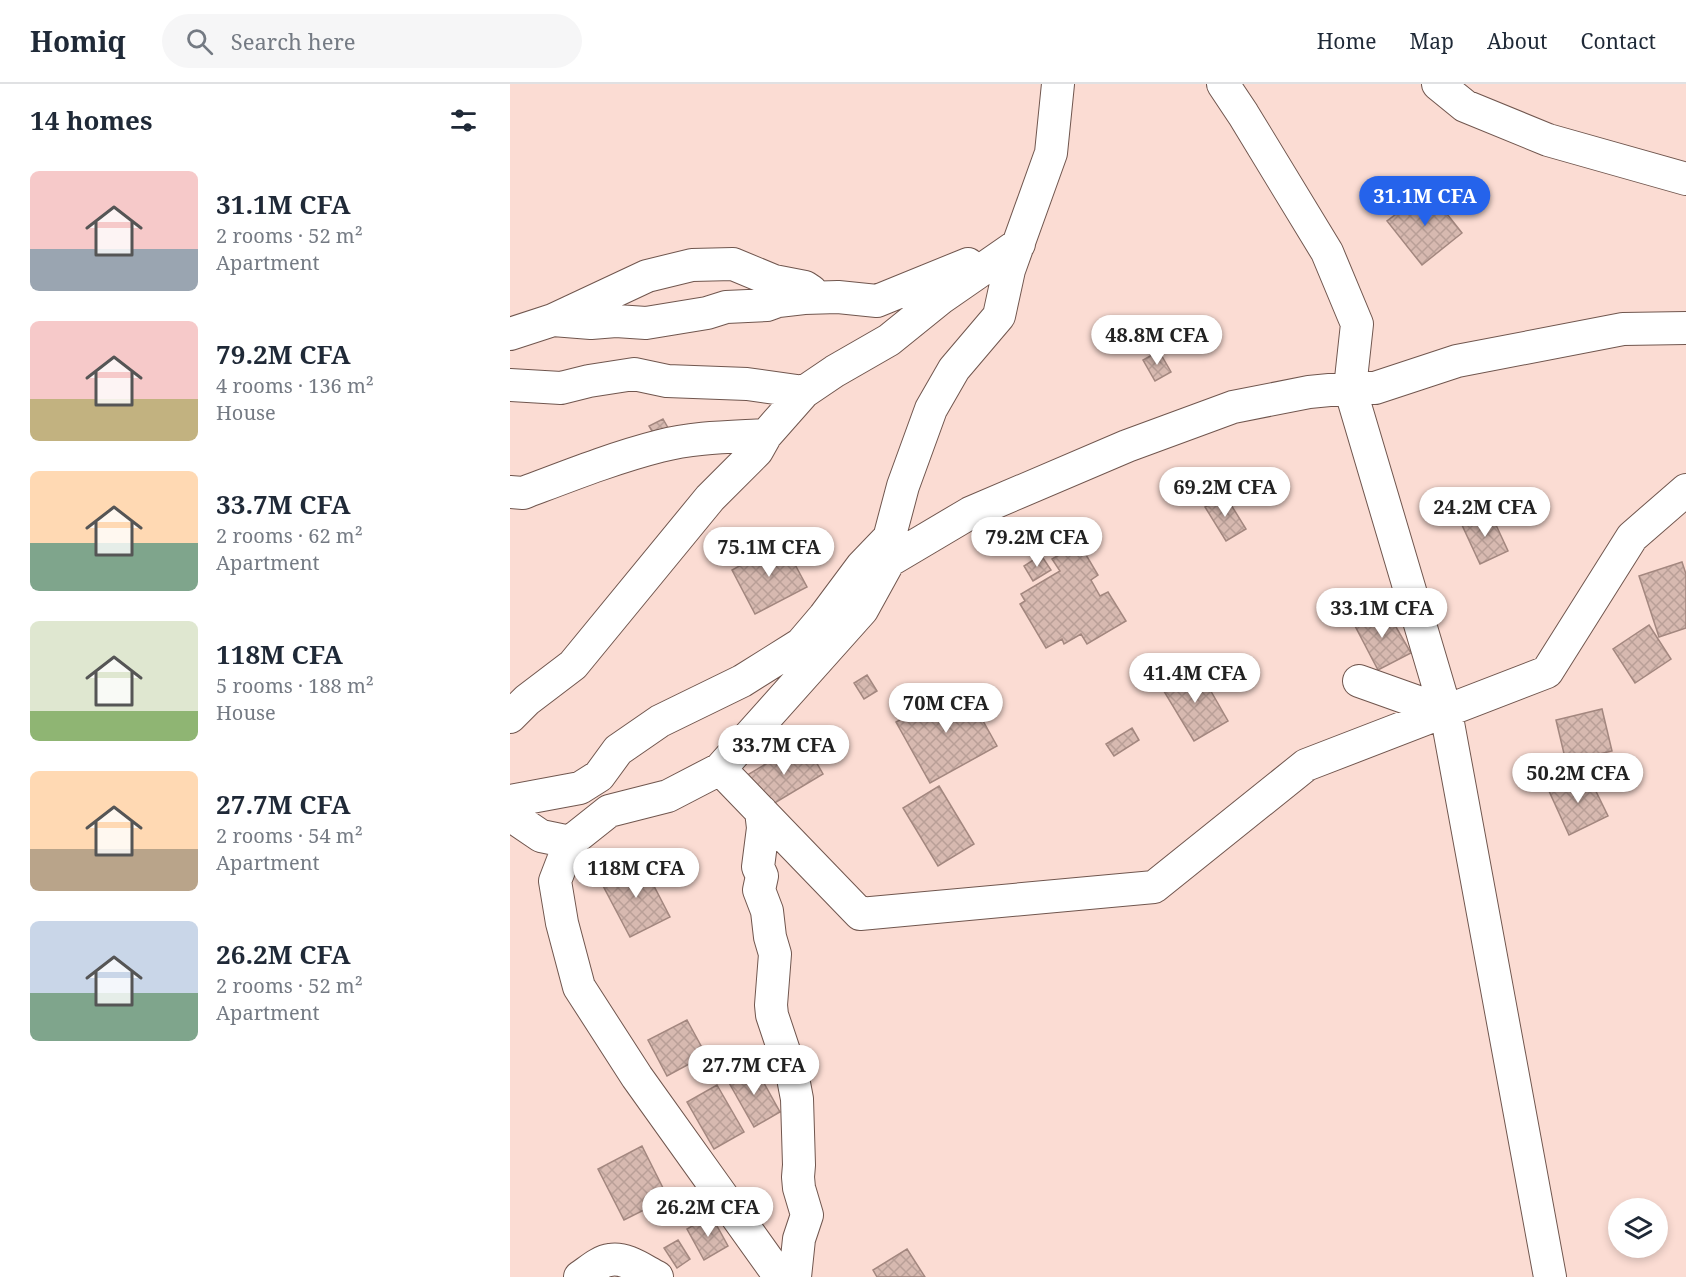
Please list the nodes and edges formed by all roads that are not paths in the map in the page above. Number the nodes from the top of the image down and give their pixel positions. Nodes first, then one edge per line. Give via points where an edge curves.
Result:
1 (1058, 84) edge
2 (1223, 84) edge
3 (1438, 84) edge
4 (1686, 179) edge
5 (1019, 244) junction
6 (819, 297) junction
7 (553, 320) junction
8 (1686, 328) edge
9 (510, 334) edge
10 (510, 385) edge
11 (1350, 388) junction
12 (804, 392) junction
13 (766, 435) junction
14 (1686, 490) edge
15 (510, 492) edge
16 (890, 548) junction
17 (1359, 681) dead end
18 (1446, 712) junction
19 (510, 717) edge
20 (720, 769) junction
21 (510, 801) edge
22 (761, 811) junction
23 (510, 815) edge
24 (570, 842) junction
25 (580, 1277) edge
26 (657, 1277) edge
27 (780, 1277) edge
28 (795, 1277) edge
29 (1550, 1277) edge

1 - 5 street via 1051,153
2 - 11 street via 1327,252 1357,324
3 - 4 street via 1465,106 1548,140
5 - 6 street via 877,301
5 - 12 street via 889,340
5 - 16 street via 999,316 954,369 931,409 903,486
6 - 7 street via 726,307 646,323
6 - 7 street via 805,287 774,282 733,264 692,265 647,276
7 - 9 street
8 - 11 street via 1623,329 1457,361 1375,388
10 - 12 street via 561,388 634,374 667,381 747,384
11 - 16 street via 1233,407 1127,446
11 - 18 street
12 - 13 street
13 - 15 street via 662,445 523,493
13 - 19 street via 757,452 710,498 573,665
14 - 18 street via 1632,537 1548,672
16 - 20 street via 862,610
16 - 21 street via 862,566 801,644 742,681 660,721 618,750 599,776 580,789
17 - 18 street
18 - 22 street via 1306,765 1154,887 860,914
18 - 29 street
20 - 22 street
20 - 24 street via 668,796 609,811
22 - 28 street via 759,890 775,954 772,1015 794,1078 799,1188 807,1215
23 - 24 street via 542,836
24 - 27 street via 555,881 579,987 637,1077
25 - 26 street via 610,1260 627,1262

